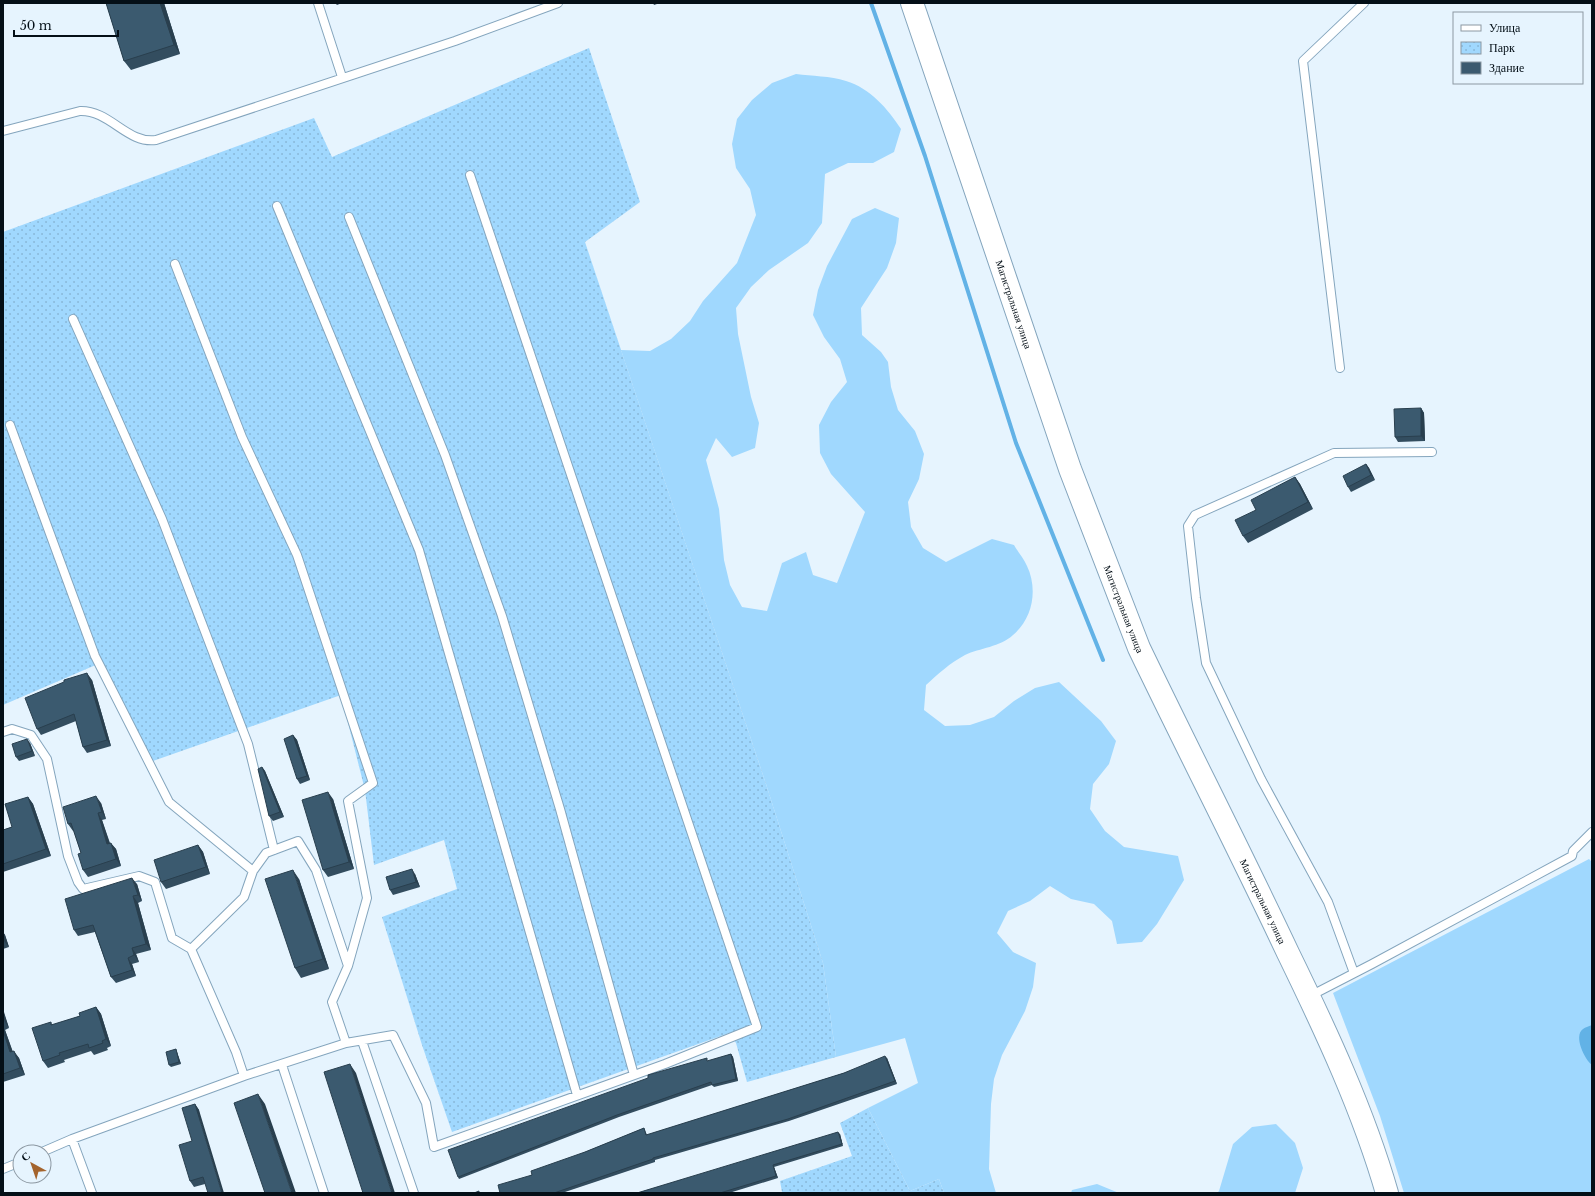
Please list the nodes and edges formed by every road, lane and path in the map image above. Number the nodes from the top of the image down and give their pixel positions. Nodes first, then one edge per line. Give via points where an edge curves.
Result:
1 (318, 3) edge
2 (558, 3) edge
3 (912, 3) edge
4 (1364, 3) edge
5 (342, 77) junction
6 (3, 131) edge
7 (470, 175) dead end
8 (277, 206) dead end
9 (349, 217) dead end
10 (175, 264) dead end
11 (73, 319) dead end
12 (1340, 368) dead end
13 (10, 425) dead end
14 (1432, 452) dead end
15 (3, 732) edge
16 (1592, 832) edge
17 (274, 850) junction
18 (253, 871) junction
19 (191, 950) junction
20 (348, 966) junction
21 (1354, 973) junction
22 (1309, 996) junction
23 (362, 1041) junction
24 (346, 1043) junction
25 (282, 1065) junction
26 (634, 1075) junction
27 (244, 1076) junction
28 (577, 1096) junction
29 (72, 1139) junction
30 (52, 1148) edge
31 (92, 1193) edge
32 (324, 1193) edge
33 (414, 1193) edge
34 (1387, 1193) edge

1 - 5 lane
2 - 5 lane via 454,41
3 - 22 main road, Магистральная улица via 1070,469 1126,617 1149,670
4 - 12 lane via 1303,62
5 - 6 lane via 151,140 132,135 110,120 88,111
7 - 26 lane via 757,1027
8 - 28 lane via 419,550
9 - 26 lane via 444,454 502,616 560,809
10 - 20 lane via 242,437 297,555 373,783 348,801 367,898
11 - 17 lane via 162,519 248,744
13 - 18 lane via 95,656 169,802
14 - 21 lane via 1334,454 1194,514 1188,526 1206,663 1261,779 1328,902
15 - 19 lane via 12,729 31,735 47,759 68,856 83,889 139,876 155,882 172,938
16 - 21 lane via 1573,851 1572,856
17 - 18 lane via 266,853
17 - 20 lane via 298,841 316,870
18 - 19 lane via 244,897
19 - 27 lane
20 - 24 lane via 332,1002
21 - 22 lane
22 - 34 main road, Магистральная улица via 1332,1044 1380,1168
23 - 24 lane
23 - 28 lane via 393,1034 426,1103 434,1147
23 - 33 lane
24 - 25 lane
25 - 27 lane
25 - 32 lane
26 - 28 lane
27 - 29 lane
29 - 30 lane
29 - 31 lane

